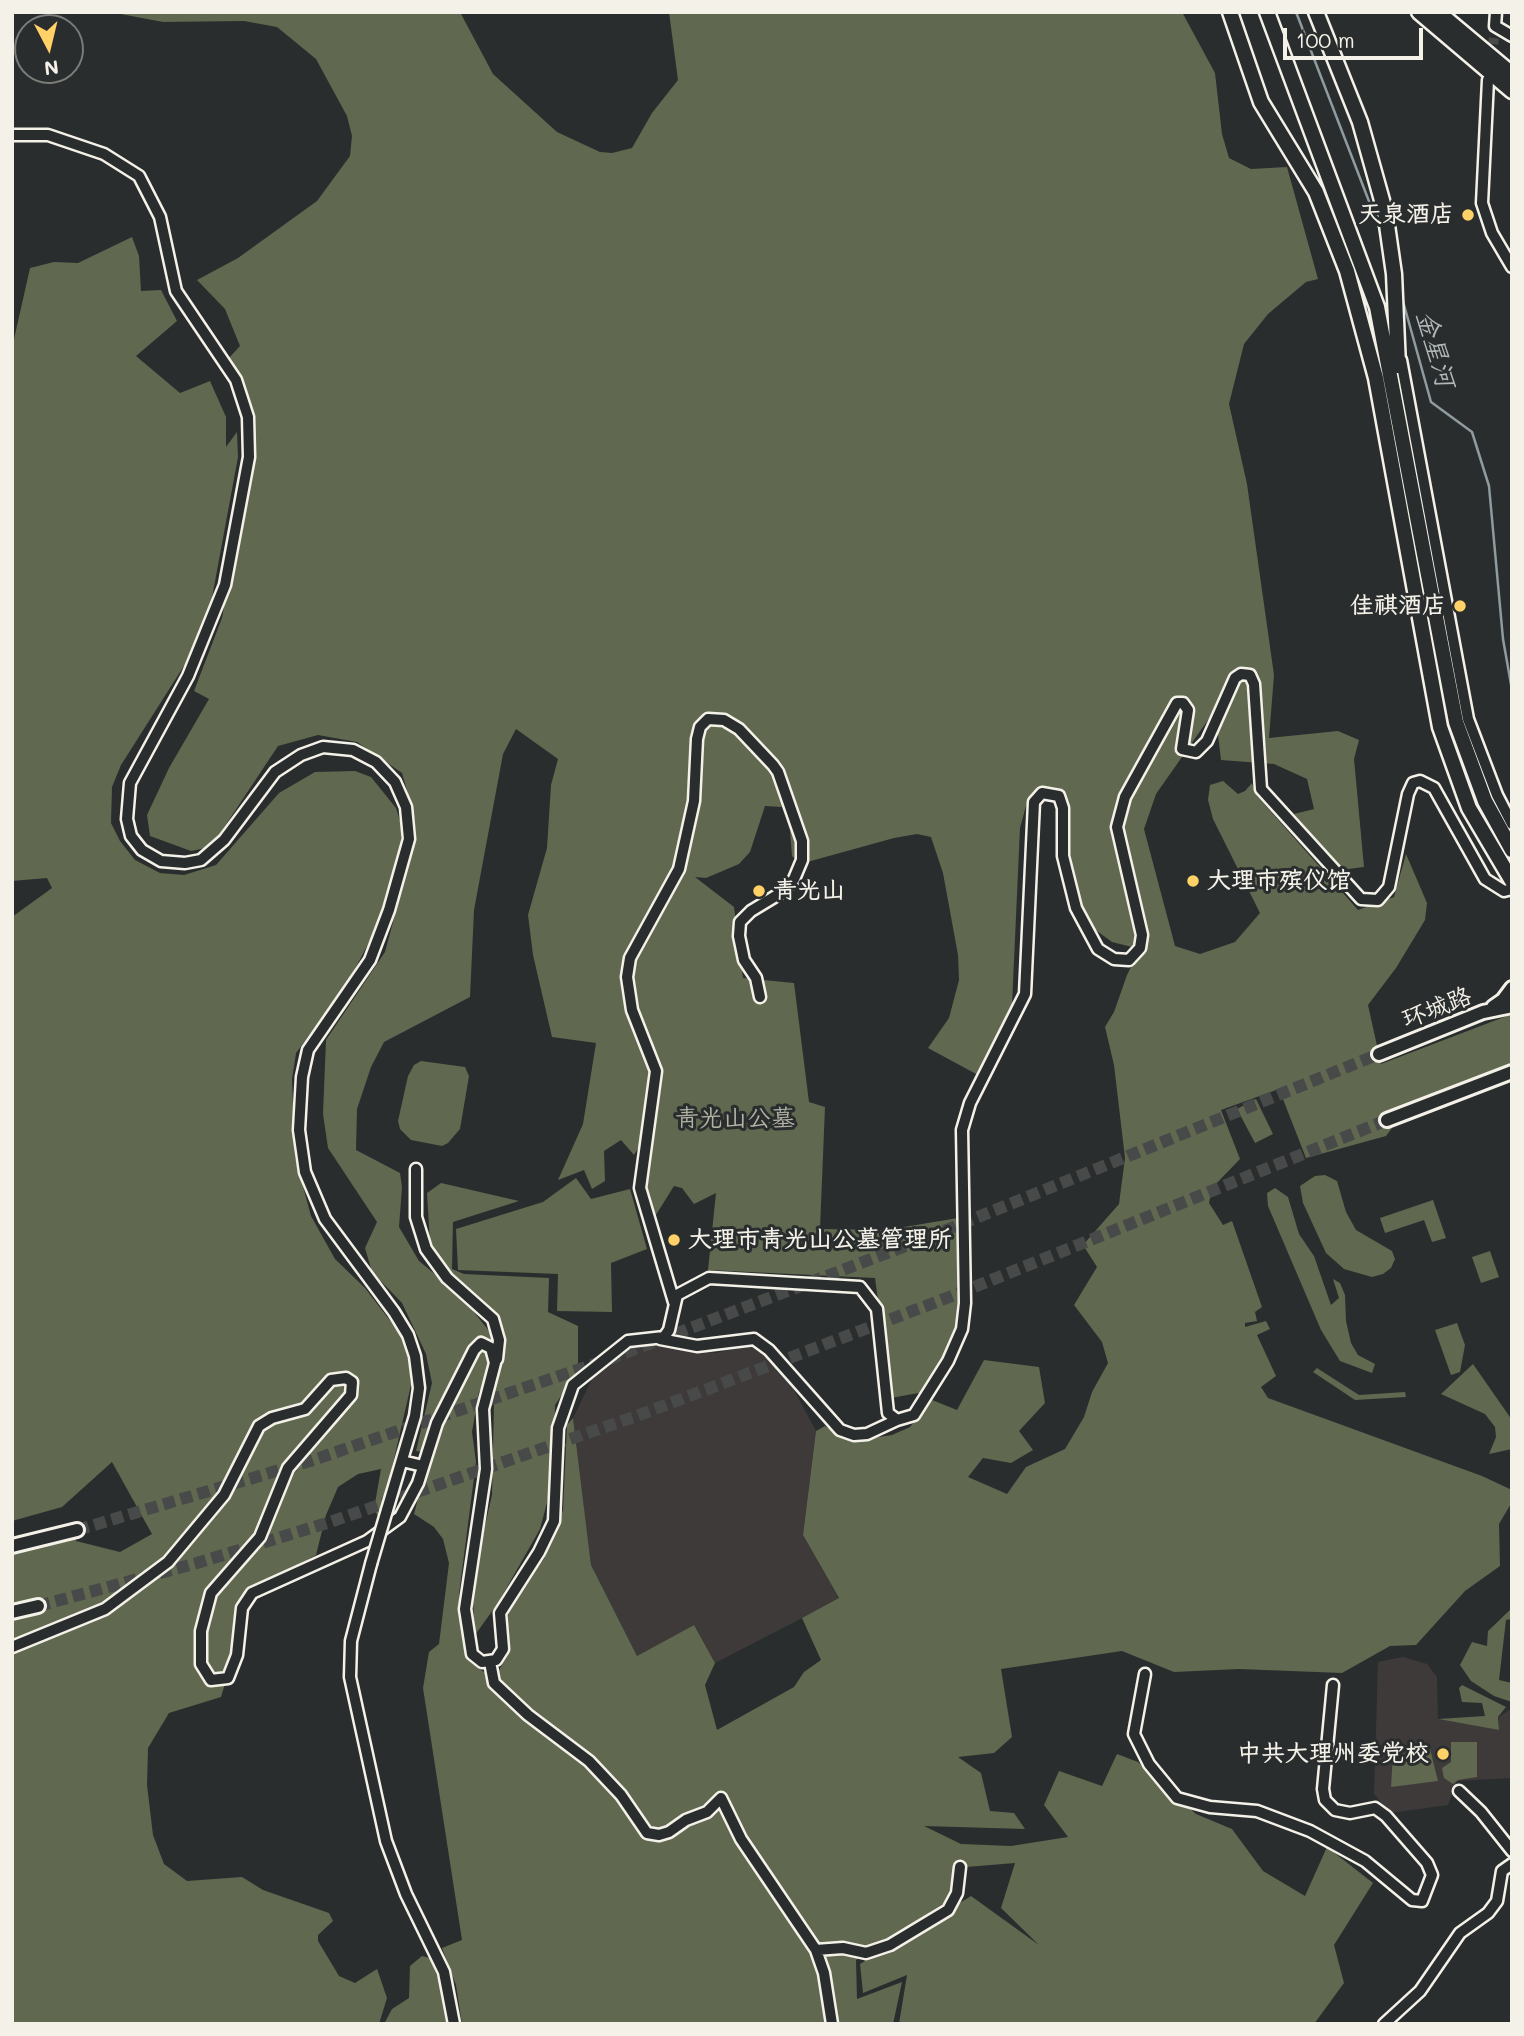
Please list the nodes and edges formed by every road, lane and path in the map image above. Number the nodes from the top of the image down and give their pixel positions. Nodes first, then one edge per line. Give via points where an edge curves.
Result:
1 (1230, 12) edge
2 (1267, 12) edge
3 (1316, 12) edge
4 (1419, 12) edge
5 (1438, 12) edge
6 (1496, 12) edge
7 (1495, 26) junction
8 (1512, 36) edge
9 (1494, 38) tunnel mouth
10 (1512, 74) edge
11 (1488, 80) dead end
12 (1512, 91) edge
13 (12, 135) edge
14 (1512, 267) edge
15 (1397, 342) junction
16 (1399, 409) junction
17 (1382, 413) junction
18 (1512, 824) edge
19 (1512, 849) edge
20 (1512, 881) edge
21 (1512, 889) edge
22 (1512, 988) edge
23 (760, 997) dead end
24 (1512, 1006) edge
25 (1483, 1012) junction
26 (1379, 1054) tunnel mouth
27 (1512, 1072) edge
28 (1387, 1119) tunnel mouth
29 (416, 1169) dead end
30 (674, 1302) junction
31 (660, 1339) junction
32 (495, 1363) junction
33 (897, 1420) junction
34 (402, 1461) junction
35 (424, 1466) junction
36 (77, 1530) tunnel mouth
37 (12, 1546) edge
38 (38, 1606) tunnel mouth
39 (12, 1612) edge
40 (12, 1647) edge
41 (490, 1662) junction
42 (1145, 1674) dead end
43 (1333, 1685) dead end
44 (1458, 1791) dead end
45 (1512, 1851) edge
46 (1512, 1864) edge
47 (960, 1867) dead end
48 (817, 1950) junction
49 (454, 2024) edge
50 (832, 2024) edge
51 (1384, 2024) edge

1 - 17 highway via 1261,102 1316,192 1332,228 1359,307
2 - 16 highway via 1377,307
3 - 15 highway via 1342,72 1378,184 1391,249
4 - 12 highway
5 - 10 highway
6 - 7 street
7 - 8 street
7 - 9 street
11 - 14 street via 1482,203 1492,233
13 - 34 street via 52,136 104,154 139,176 160,217 176,291 236,380 246,405 249,457 231,561 201,650 130,783 127,819 131,836 142,850 161,860 201,860 224,839 275,772 300,755 323,747 347,749 376,762 395,782 406,807 409,839 390,910 370,960 308,1050 299,1130 306,1172 325,1219 394,1312 412,1345 419,1388
15 - 16 highway
15 - 18 street via 1468,719
16 - 17 highway
16 - 19 highway via 1456,722 1485,801
17 - 20 highway via 1440,727 1469,808
21 - 33 street via 1504,891 1485,878 1433,788 1420,780 1410,786 1386,892 1370,901 1351,892 1261,789 1254,684 1247,674 1236,678 1207,741 1196,752 1182,749 1188,709 1182,702 1175,704 1125,797 1117,827 1142,935 1140,948 1129,960 1114,959 1092,941 1073,900 1065,865 1063,802 1055,793 1039,795 1033,806 1025,994 970,1103 962,1130 962,1329 917,1411
22 - 25 main road via 1503,1000
23 - 30 street via 756,978 744,960 740,922 794,879 802,860 802,841 773,765 739,729 724,720 708,719 697,739 694,804 679,869 630,958 627,976 632,1010 656,1071 640,1188
24 - 25 main road, 环城路
25 - 26 main road, 环城路
27 - 28 main road
29 - 32 street via 416,1217 426,1250 447,1278 493,1319 499,1346
30 - 31 street via 669,1330
30 - 33 street via 683,1290 713,1277 860,1287 877,1309 885,1401 889,1416
31 - 33 street via 697,1346 754,1339 840,1430 867,1434
31 - 41 street via 628,1341 573,1385 558,1428 552,1527 499,1613 502,1651
32 - 35 street via 491,1348 485,1343 477,1345 437,1423
32 - 41 street via 483,1404 486,1469 464,1601 472,1654
34 - 35 street
34 - 49 street, bridge via 351,1641 350,1676 386,1841 444,1972
35 - 40 street via 411,1501 395,1523 367,1541 247,1597 232,1673 225,1681 208,1677 202,1669 200,1647 211,1593 260,1537 288,1468 351,1395 349,1380 333,1378 305,1409 259,1426 224,1495 168,1562 106,1609
36 - 37 main road
38 - 39 main road
41 - 48 street via 494,1683 589,1761 621,1795 647,1833 669,1832 707,1812 721,1798 741,1839
42 - 43 street via 1134,1734 1149,1764 1177,1798 1210,1807 1257,1811 1310,1831 1365,1861 1412,1900 1423,1901 1432,1875 1427,1863 1386,1816 1375,1808 1350,1813 1335,1810 1325,1800
44 - 45 street
46 - 51 street via 1502,1871 1497,1901 1488,1913 1460,1933 1420,1991
47 - 48 street via 957,1893 948,1910 890,1945 866,1953 843,1948
48 - 50 street

